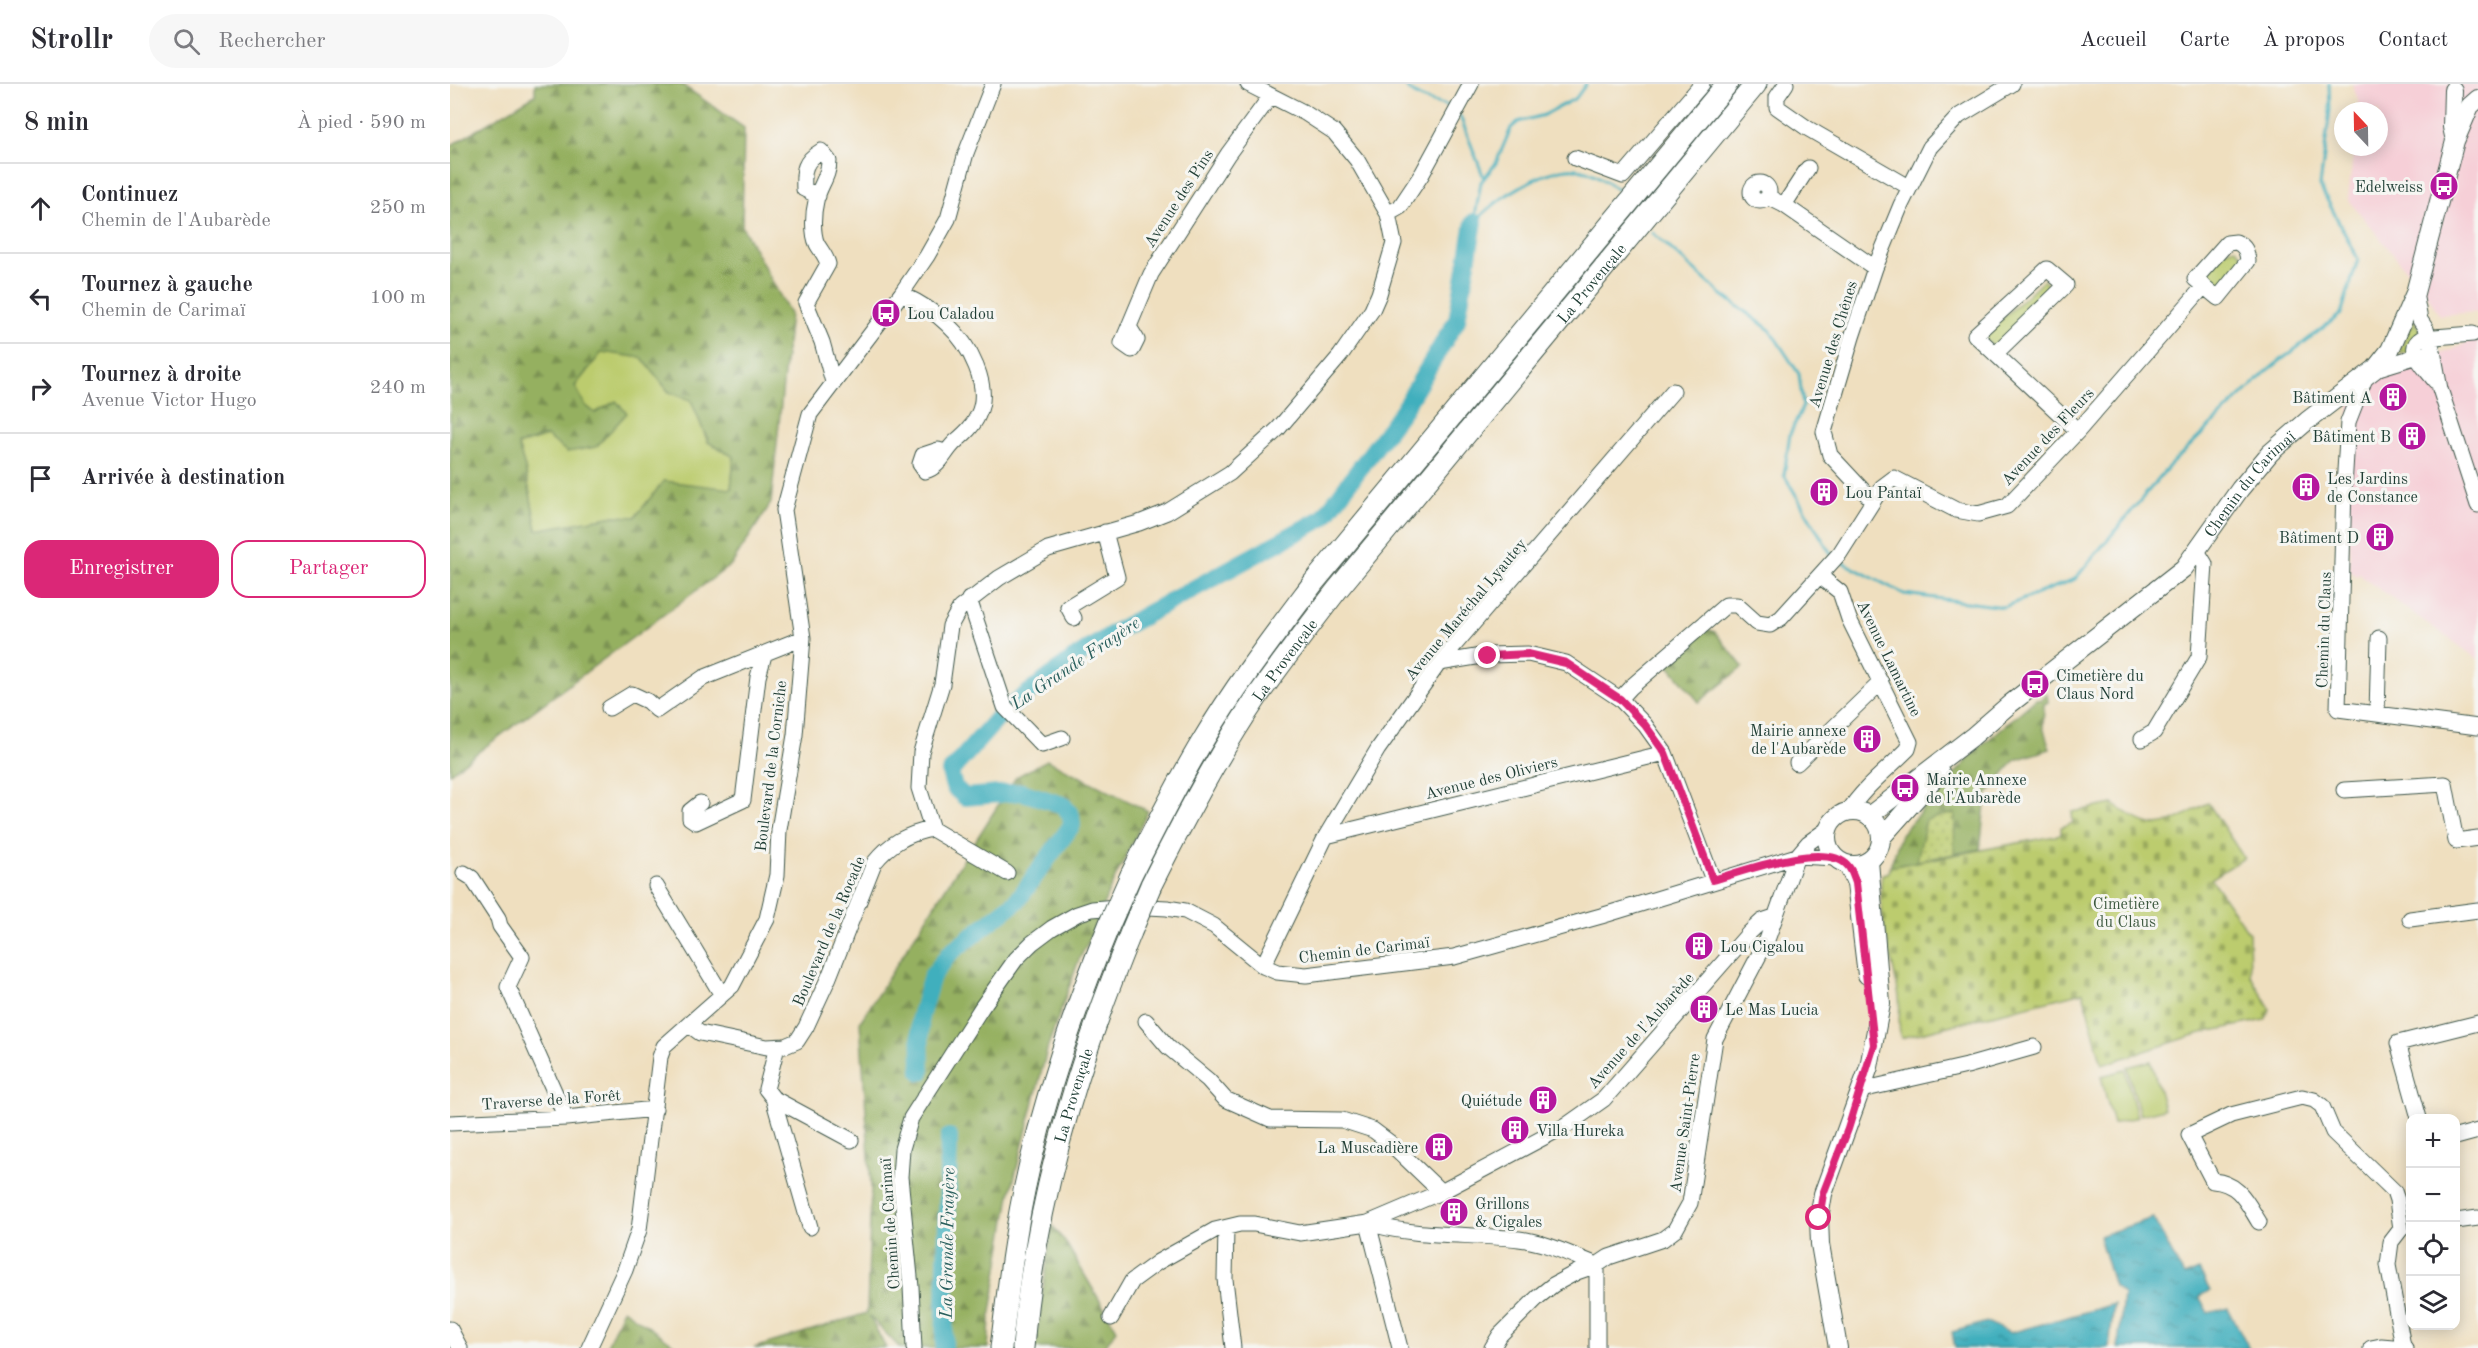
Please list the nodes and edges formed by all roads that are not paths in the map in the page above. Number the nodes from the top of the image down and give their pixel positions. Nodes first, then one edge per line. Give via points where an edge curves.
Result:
1 (993, 84) edge
2 (1248, 84) edge
3 (1470, 84) edge
4 (1702, 84) edge
5 (1727, 84) edge
6 (1756, 84) edge
7 (1786, 84) edge
8 (2012, 84) edge
9 (2451, 87) edge
10 (1270, 97) junction
11 (2478, 99) edge
12 (2456, 141) junction
13 (1575, 158) dead end
14 (1808, 168) dead end
15 (1910, 187) junction
16 (818, 196) dead end
17 (1768, 196) dead end
18 (1784, 205) junction
19 (1388, 214) junction
20 (1875, 268) junction
21 (2204, 286) dead end
22 (2415, 292) junction
23 (901, 294) junction
24 (1129, 327) dead end
25 (2475, 333) edge
26 (2431, 344) junction
27 (2390, 350) junction
28 (1995, 354) junction
29 (2416, 356) junction
30 (2371, 372) junction
31 (833, 382) junction
32 (2440, 389) junction
33 (1673, 391) dead end
34 (2078, 431) junction
35 (945, 452) dead end
36 (1873, 501) junction
37 (2478, 505) edge
38 (1105, 532) junction
39 (2198, 551) junction
40 (1820, 576) junction
41 (969, 599) junction
42 (1074, 618) dead end
43 (803, 638) junction
44 (2379, 638) dead end
45 (764, 655) junction
46 (1439, 663) junction
47 (1881, 682) junction
48 (1620, 699) junction
49 (609, 708) dead end
50 (2377, 714) junction
51 (2478, 727) edge
52 (1972, 737) junction
53 (1062, 738) dead end
54 (2142, 739) dead end
55 (1665, 753) junction
56 (1797, 763) dead end
57 (2344, 790) dead end
58 (700, 803) dead end
59 (1848, 812) junction
60 (1869, 816) junction
61 (1829, 828) junction
62 (932, 829) junction
63 (1326, 837) junction
64 (1881, 838) junction
65 (2478, 838) edge
66 (1797, 856) junction
67 (1842, 861) junction
68 (1869, 861) junction
69 (464, 873) dead end
70 (1007, 873) dead end
71 (1713, 880) junction
72 (656, 885) dead end
73 (2478, 910) edge
74 (1774, 917) junction
75 (2410, 919) dead end
76 (1263, 966) junction
77 (722, 995) junction
78 (1146, 1021) dead end
79 (2478, 1023) edge
80 (689, 1025) junction
81 (1874, 1045) junction
82 (777, 1047) junction
83 (2034, 1047) dead end
84 (1861, 1090) junction
85 (773, 1098) junction
86 (655, 1109) junction
87 (2418, 1114) edge
88 (566, 1118) junction
89 (450, 1123) edge
90 (2478, 1131) edge
91 (2460, 1136) edge
92 (851, 1140) dead end
93 (1441, 1192) junction
94 (2478, 1218) edge
95 (2460, 1220) edge
96 (2259, 1222) dead end
97 (1368, 1223) junction
98 (810, 1227) dead end
99 (1227, 1228) junction
100 (2406, 1228) edge
101 (1597, 1265) junction
102 (1111, 1317) dead end
103 (450, 1329) edge
104 (2404, 1347) edge
105 (460, 1348) edge
106 (589, 1348) edge
107 (914, 1348) edge
108 (1001, 1348) edge
109 (1023, 1348) edge
110 (1233, 1348) edge
111 (1400, 1348) edge
112 (1492, 1348) edge
113 (1597, 1348) edge
114 (1838, 1348) edge
115 (2371, 1348) edge

1 - 23 street, Boulevard de la Corniche via 966,153 948,219
2 - 10 street
3 - 19 street via 1422,174 1400,207
4 - 13 street via 1623,176
5 - 108 highway, La Provençale, bridge via 1314,582 1202,742 1169,799 1110,923 1042,1117 1016,1233
6 - 109 highway, La Provençale, bridge via 1337,590 1287,656 1198,795 1131,932 1072,1095 1054,1161
7 - 15 street via 1777,97 1777,107
8 - 15 street, Avenue des Chênes via 1959,116 1930,147
9 - 11 main road
9 - 12 main road, Chemin du Carimaï
10 - 19 street via 1334,132 1357,159
10 - 24 street, Avenue des Pins via 1228,154 1151,274
11 - 12 main road, Chemin du Carimaï via 2470,106
12 - 22 main road, Chemin du Carimaï
14 - 18 street
15 - 20 street, Avenue des Chênes
16 - 31 street via 813,222 817,243 828,264 806,303
17 - 18 street
18 - 20 street
19 - 38 street via 1394,243 1372,310 1340,356 1278,429 1230,473 1196,495 1167,512
20 - 36 street, Avenue des Chênes via 1824,432 1830,455
21 - 34 street, Avenue des Fleurs
22 - 26 street via 2420,320
22 - 27 main road, Chemin du Carimaï
23 - 31 street, Boulevard de la Corniche
23 - 35 street via 948,324 968,350 981,384 978,415 969,430
25 - 26 street
26 - 29 street via 2416,341
26 - 32 street
27 - 29 street via 2399,356
27 - 30 main road, Chemin du Carimaï
28 - 28 street via 2066,285 2047,269 1975,335
28 - 34 street
29 - 30 street
29 - 32 street
30 - 39 main road, Chemin du Carimaï via 2270,453
30 - 50 street, Chemin du Claus via 2348,422 2338,710
31 - 43 street, Boulevard de la Corniche via 810,414 784,510
32 - 37 street
33 - 46 street, Avenue Maréchal Lyautey
34 - 36 street, Avenue des Fleurs via 2007,506 1978,514 1956,510 1894,478
36 - 40 street, Avenue des Fleurs
38 - 41 street via 1048,549
38 - 42 street via 1117,577 1068,607
39 - 52 main road, Chemin du Carimaï via 2163,587 2034,684
39 - 54 street via 2205,564 2199,657 2154,732
40 - 47 street, Avenue Lamartine via 1839,592
40 - 48 street, Avenue des Fleurs via 1782,618 1770,625 1757,622 1737,605 1726,605
41 - 53 street via 1008,711 1042,746
41 - 62 street via 950,626 942,684 921,752 919,788
43 - 45 street
43 - 77 street, Boulevard de la Corniche via 777,875 766,919 732,986
44 - 50 street
45 - 49 street via 703,678 657,710 632,694
45 - 58 street via 743,800 696,822 690,818 690,811
46 - 48 street via 1528,654 1566,663
46 - 63 street, Avenue Maréchal Lyautey via 1378,749
47 - 56 street
47 - 59 street, Avenue Lamartine via 1910,742 1908,749 1876,781 1864,788
48 - 55 street
50 - 51 street
52 - 60 main road, Chemin du Carimaï
52 - 64 main road, Chemin du Carimaï
55 - 63 street, Avenue des Oliviers
55 - 71 street
57 - 65 street via 2445,784 2456,841
59 - 60 main road
59 - 61 main road
60 - 64 main road via 1876,822
61 - 66 street
61 - 67 main road via 1828,844
62 - 70 street
62 - 82 street, Boulevard de la Rocade via 910,834 886,849 874,863 806,1027 797,1041
63 - 76 street, Avenue Maréchal Lyautey
64 - 68 main road via 1876,855
66 - 67 street, Chemin de Carimaï
66 - 71 street, Chemin de Carimaï
66 - 74 street, Avenue Saint-Pierre
67 - 68 main road
67 - 81 main road via 1856,883
68 - 81 main road via 1881,1004
69 - 88 street via 472,878 522,957 508,987
71 - 76 street, Chemin de Carimaï via 1454,957 1306,975 1285,974
72 - 77 street
73 - 75 street
74 - 93 street, Avenue de l'Aubarède via 1762,921 1749,933 1604,1099 1567,1125
74 - 101 street, Avenue Saint-Pierre via 1767,940 1715,1039 1690,1203 1676,1230 1663,1239 1609,1257
76 - 107 street, Chemin de Carimaï via 1203,919 1167,908 1129,906 1077,914 1052,928 1016,959 924,1095 903,1142 900,1177
77 - 80 street, Boulevard de la Corniche
78 - 93 street via 1168,1047 1225,1099 1270,1119 1342,1120 1373,1130
79 - 87 street via 2398,1043
80 - 82 street via 700,1033
80 - 86 street, Boulevard de la Corniche via 664,1046
81 - 84 main road
82 - 85 street via 766,1089
83 - 84 street
84 - 114 main road via 1823,1194 1819,1218
85 - 92 street
85 - 98 street
86 - 88 street, Traverse de la Forêt
86 - 106 street, Boulevard de la Corniche via 639,1230
88 - 89 street, Traverse de la Forêt
90 - 91 street
93 - 97 street, Avenue de l'Aubarède
94 - 95 street
96 - 100 street via 2242,1194 2227,1182 2213,1180 2189,1135 2231,1115 2302,1097 2322,1106 2333,1132 2394,1191
97 - 99 street, Avenue de l'Aubarède via 1300,1233 1254,1224
97 - 101 street via 1389,1229 1520,1239 1557,1248
97 - 111 street
99 - 102 street, Avenue de l'Aubarède via 1215,1230 1132,1281
99 - 110 street via 1225,1279
100 - 104 street via 2391,1242 2388,1265
101 - 112 street, Avenue Saint-Pierre via 1577,1272 1538,1297
101 - 113 street
103 - 105 street
104 - 115 street

